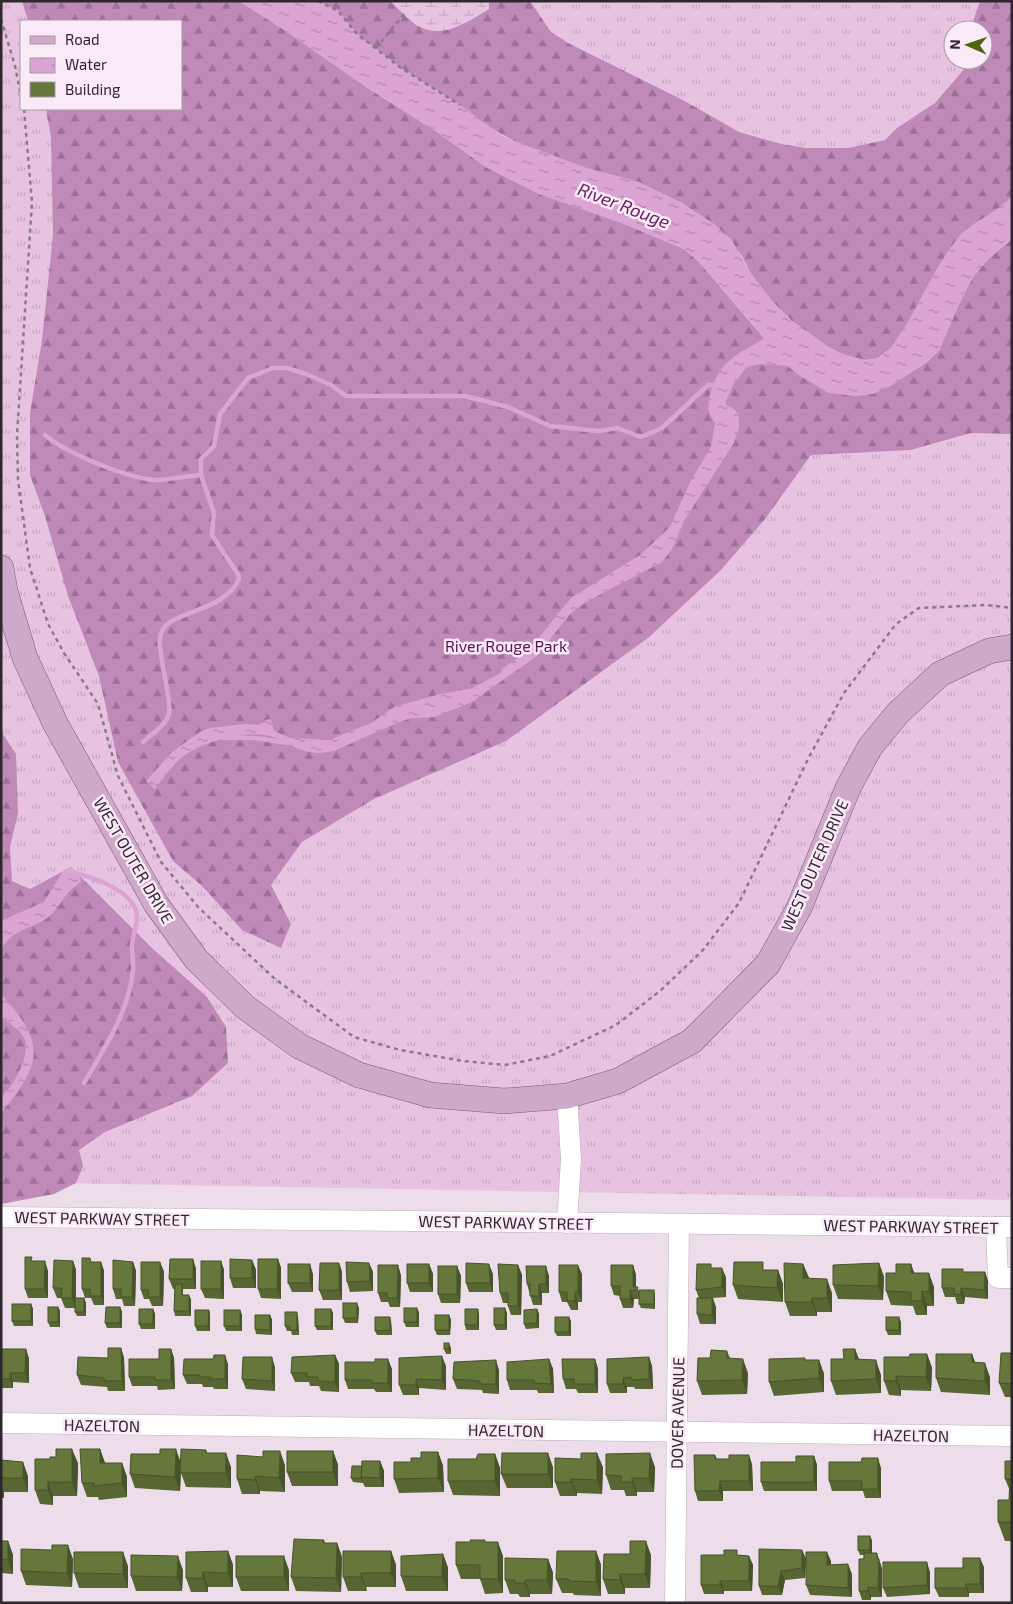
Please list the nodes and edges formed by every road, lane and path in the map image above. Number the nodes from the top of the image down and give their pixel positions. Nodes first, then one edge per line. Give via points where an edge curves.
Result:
1 (318, 1) edge
2 (404, 14) dead end
3 (1, 19) edge
4 (376, 48) junction
5 (20, 91) edge
6 (460, 105) dead end
7 (24, 110) edge
8 (1, 568) edge
9 (1012, 608) edge
10 (1012, 647) edge
11 (567, 1096) junction
12 (1, 1217) edge
13 (567, 1223) junction
14 (679, 1224) junction
15 (1004, 1227) edge
16 (1012, 1278) edge
17 (1, 1423) edge
18 (675, 1432) junction
19 (1012, 1436) edge
20 (675, 1603) edge

1 - 4 path via 338,11 356,33
2 - 4 path
3 - 5 path
4 - 6 path via 401,68
7 - 9 path via 32,202 17,435 18,480 30,568 48,624 98,704 118,776 161,862 198,908 275,979 354,1037 400,1050 506,1065 550,1056 616,1025 660,991 703,950 739,904 808,759 844,693 896,624 919,608 987,605
8 - 11 main road, WEST OUTER DRIVE via 25,658 55,723 156,904 196,959 245,1007 299,1046 359,1075 430,1095 504,1102
10 - 11 main road, WEST OUTER DRIVE via 989,651 940,674 898,713 870,747 848,788 799,908 768,964 692,1041 618,1081
11 - 13 street via 571,1159
12 - 13 street, WEST PARKWAY STREET
13 - 14 street, WEST PARKWAY STREET
14 - 15 street, WEST PARKWAY STREET
14 - 18 street, DOVER AVENUE
15 - 16 street via 998,1278
17 - 18 street, HAZELTON
18 - 19 street, HAZELTON
18 - 20 street, DOVER AVENUE

